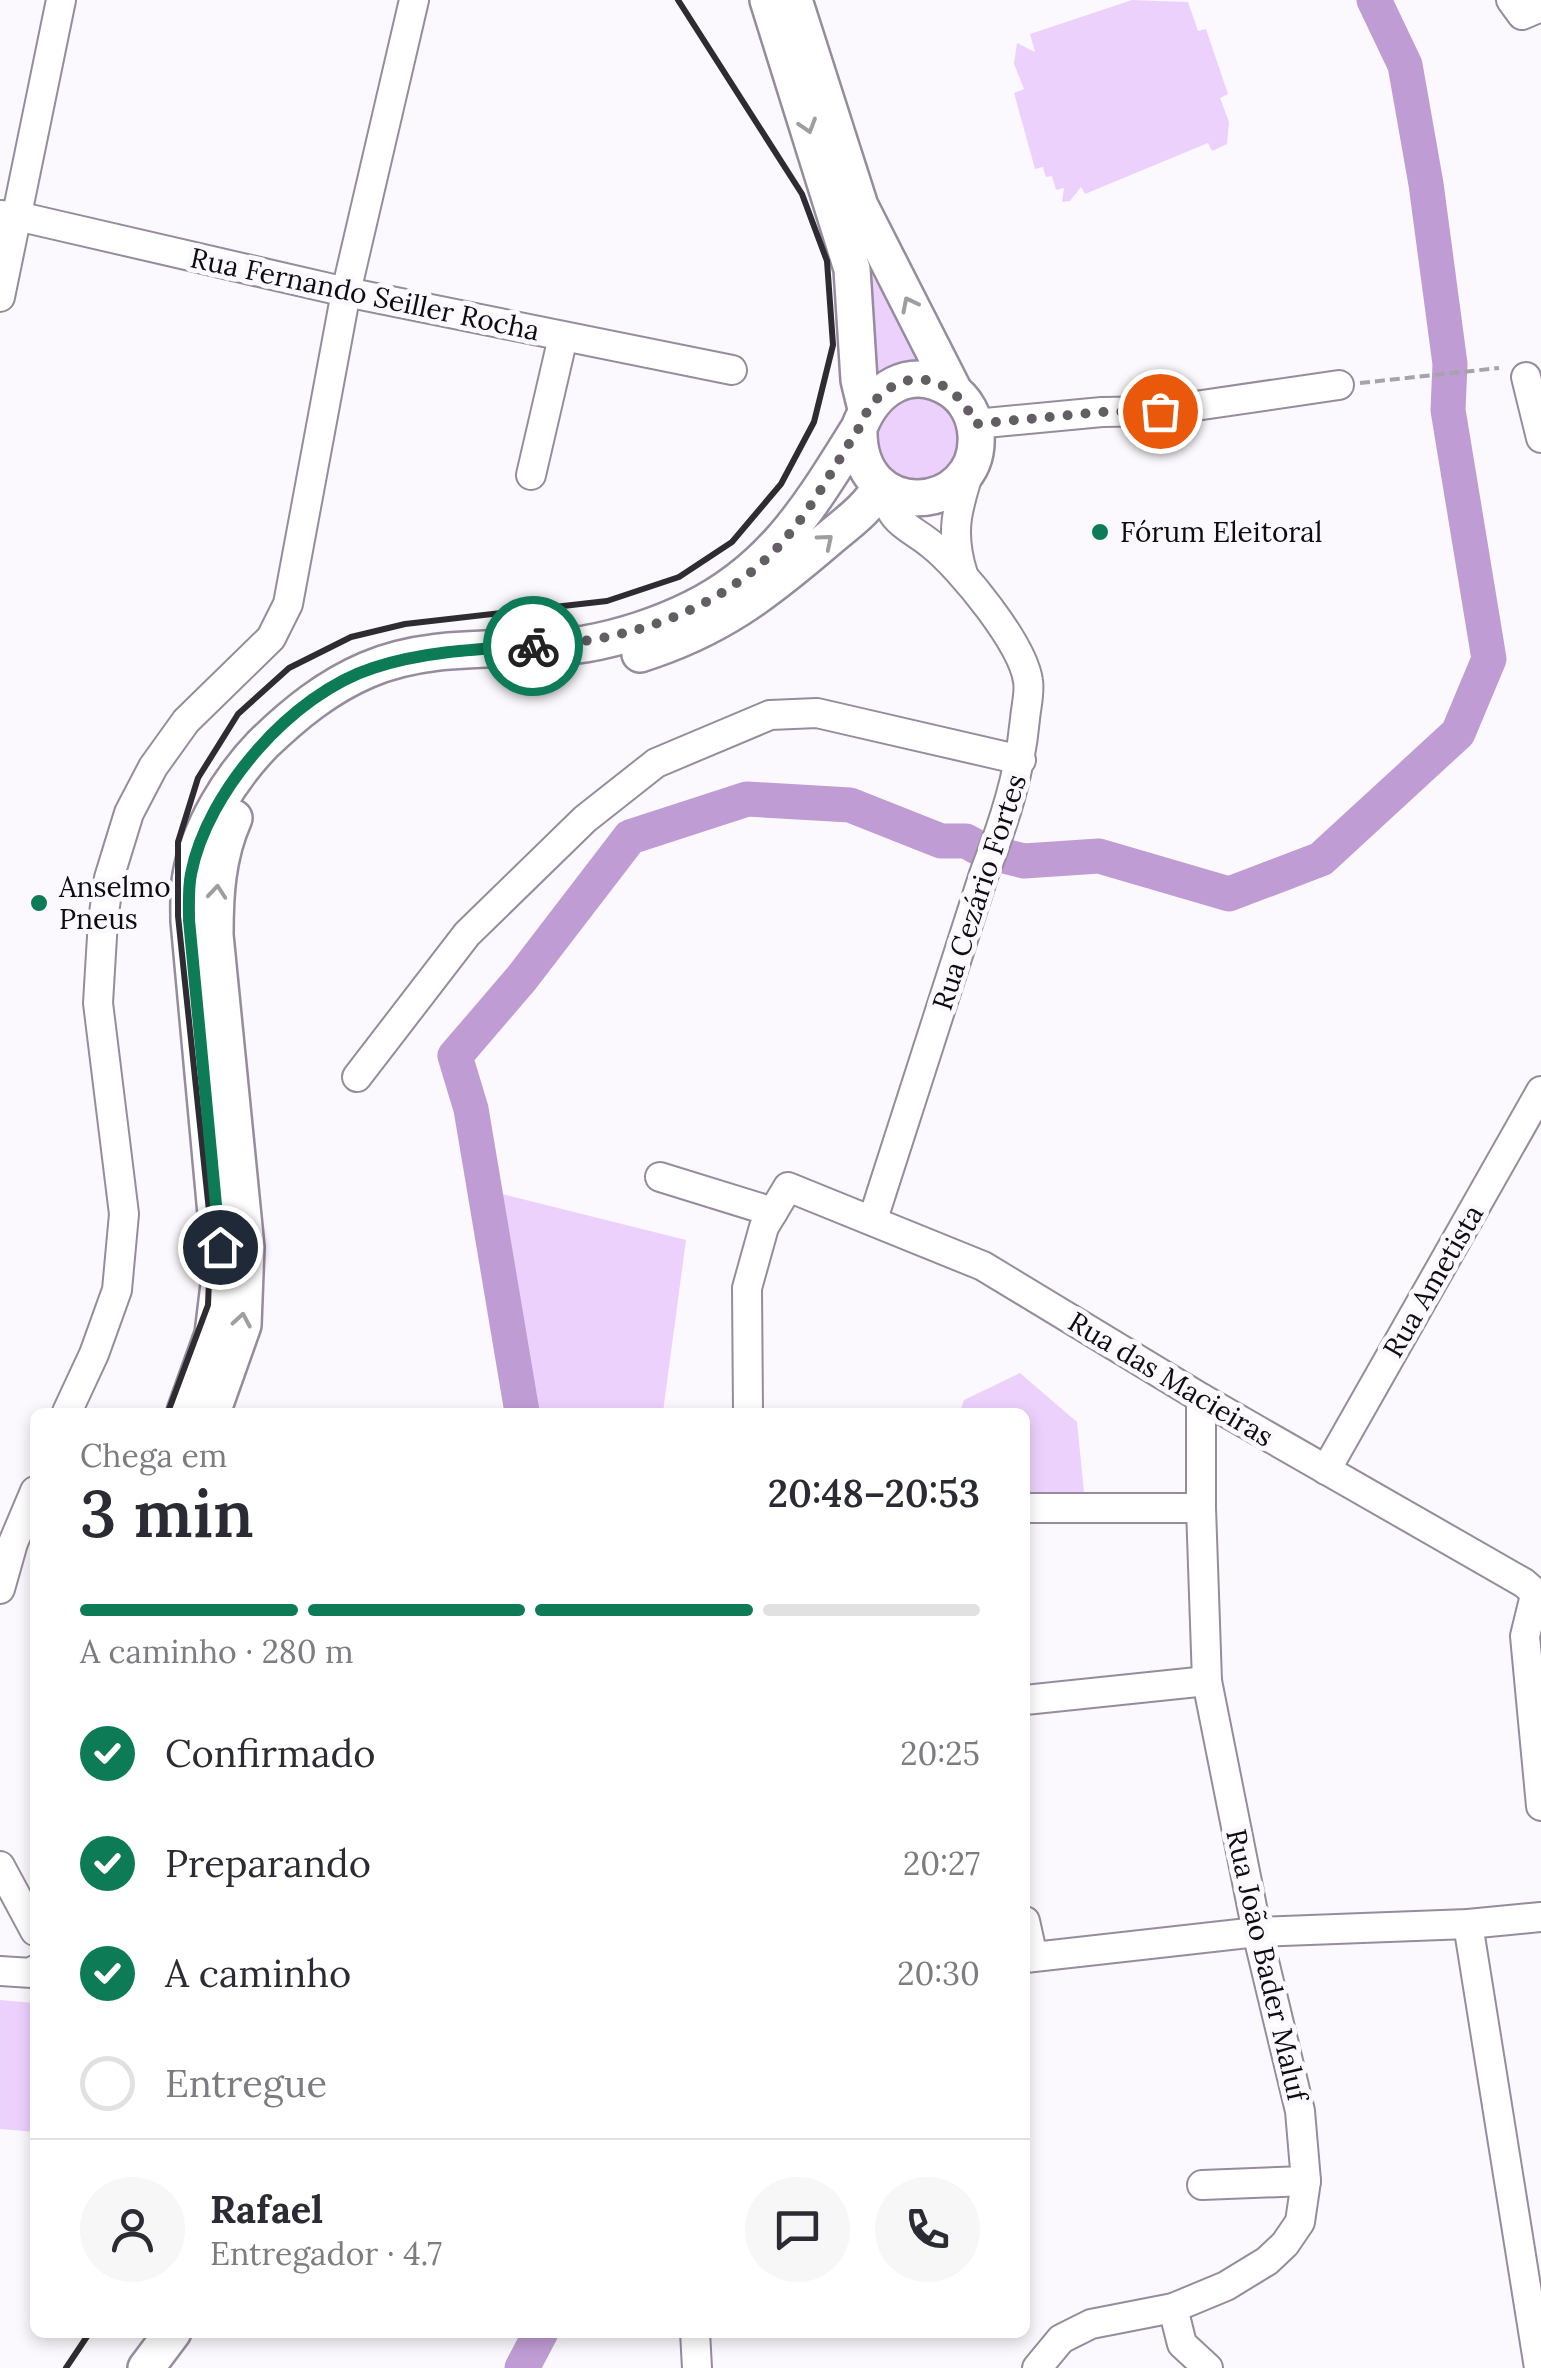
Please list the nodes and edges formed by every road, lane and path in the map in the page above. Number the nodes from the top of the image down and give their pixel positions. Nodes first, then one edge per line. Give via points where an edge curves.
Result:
1 (61, 0) edge
2 (414, 0) edge
3 (768, 0) edge
4 (794, 0) edge
5 (1511, 0) edge
6 (1541, 7) edge
7 (8, 215) edge
8 (346, 292) junction
9 (0, 297) edge
10 (563, 337) junction
11 (732, 370) dead end
12 (1522, 375) edge
13 (1339, 385) joint
14 (954, 391) junction
15 (862, 418) junction
16 (1541, 438) edge
17 (974, 441) junction
18 (531, 475) dead end
19 (884, 488) junction
20 (964, 575) junction
21 (1021, 760) junction
22 (357, 1077) dead end
23 (1541, 1091) edge
24 (660, 1177) dead end
25 (773, 1212) junction
26 (873, 1219) junction
27 (1201, 1398) junction
28 (70, 1408) edge
29 (186, 1408) edge
30 (212, 1408) edge
31 (748, 1408) edge
32 (1326, 1470) junction
33 (30, 1503) edge
34 (1030, 1508) edge
35 (1201, 1508) junction
36 (0, 1589) edge
37 (1538, 1596) edge
38 (1207, 1681) junction
39 (1030, 1699) edge
40 (1538, 1751) edge
41 (1541, 1806) edge
42 (0, 1866) edge
43 (1541, 1918) edge
44 (30, 1922) edge
45 (1468, 1924) junction
46 (1258, 1932) junction
47 (1030, 1958) edge
48 (0, 1971) edge
49 (30, 1973) edge
50 (1306, 2181) junction
51 (1202, 2186) dead end
52 (1174, 2308) junction
53 (169, 2338) edge
54 (696, 2338) edge
55 (146, 2368) edge
56 (698, 2368) edge
57 (1036, 2368) edge
58 (1208, 2368) edge
59 (1539, 2368) edge

1 - 7 street
2 - 8 street
3 -> 15 main road via 852,269
14 -> 4 main road via 860,206
5 - 6 street via 1522,15
7 - 8 street, Rua Fernando Seiller Rocha
7 - 9 street
8 - 10 street, Rua Fernando Seiller Rocha
8 - 28 street via 288,604 271,638 186,720 152,767 109,878 98,1002 124,1214 117,1290
10 - 11 street, Rua Fernando Seiller Rocha
10 - 18 street
12 - 13 path
12 - 16 street
13 - 17 street via 1160,411 1102,412
14 - 15 main road via 916,379 896,383
14 - 17 main road via 968,406
15 - 19 main road via 858,447 864,466
15 - 29 main road via 790,532 721,593 630,633 584,644 448,651 369,669 292,716 226,789 190,875 221,1268 214,1334
17 - 19 main road via 961,480 946,492 909,498
17 - 20 street, Rua Cezário Fortes via 954,532
19 - 20 street, Rua Cezário Fortes via 891,514
30 -> 19 main road via 243,1325 246,1290 215,935 224,842 241,803 307,734 341,708 385,689 462,670 588,667 700,633 765,592
20 - 21 street, Rua Cezário Fortes via 1016,648 1028,681
21 - 22 street via 792,712 656,763 585,819 467,934
21 - 26 street, Rua Cezário Fortes
23 - 32 street, Rua Ametista
24 - 25 street
25 - 26 street, Rua das Macieiras via 788,1187
25 - 31 street via 748,1288
26 - 27 street, Rua das Macieiras via 983,1266
27 - 32 street, Rua das Macieiras
27 - 35 street, Rua João Bader Maluf
32 - 37 street, Rua das Macieiras
33 - 36 street
34 - 35 street
35 - 38 street, Rua João Bader Maluf
37 - 40 street via 1525,1636
38 - 39 street
38 - 46 street, Rua João Bader Maluf
40 - 41 street
42 - 44 street
43 - 45 street
45 - 46 street
45 - 59 street
46 - 47 street
46 - 50 street, Rua João Bader Maluf via 1300,2111
48 - 49 street
50 - 51 street
50 - 52 street, Rua João Bader Maluf via 1300,2222 1285,2244 1226,2286
52 - 57 street, Rua João Bader Maluf via 1092,2324 1060,2339
52 - 58 street via 1182,2344
53 - 55 main road
54 - 56 street

